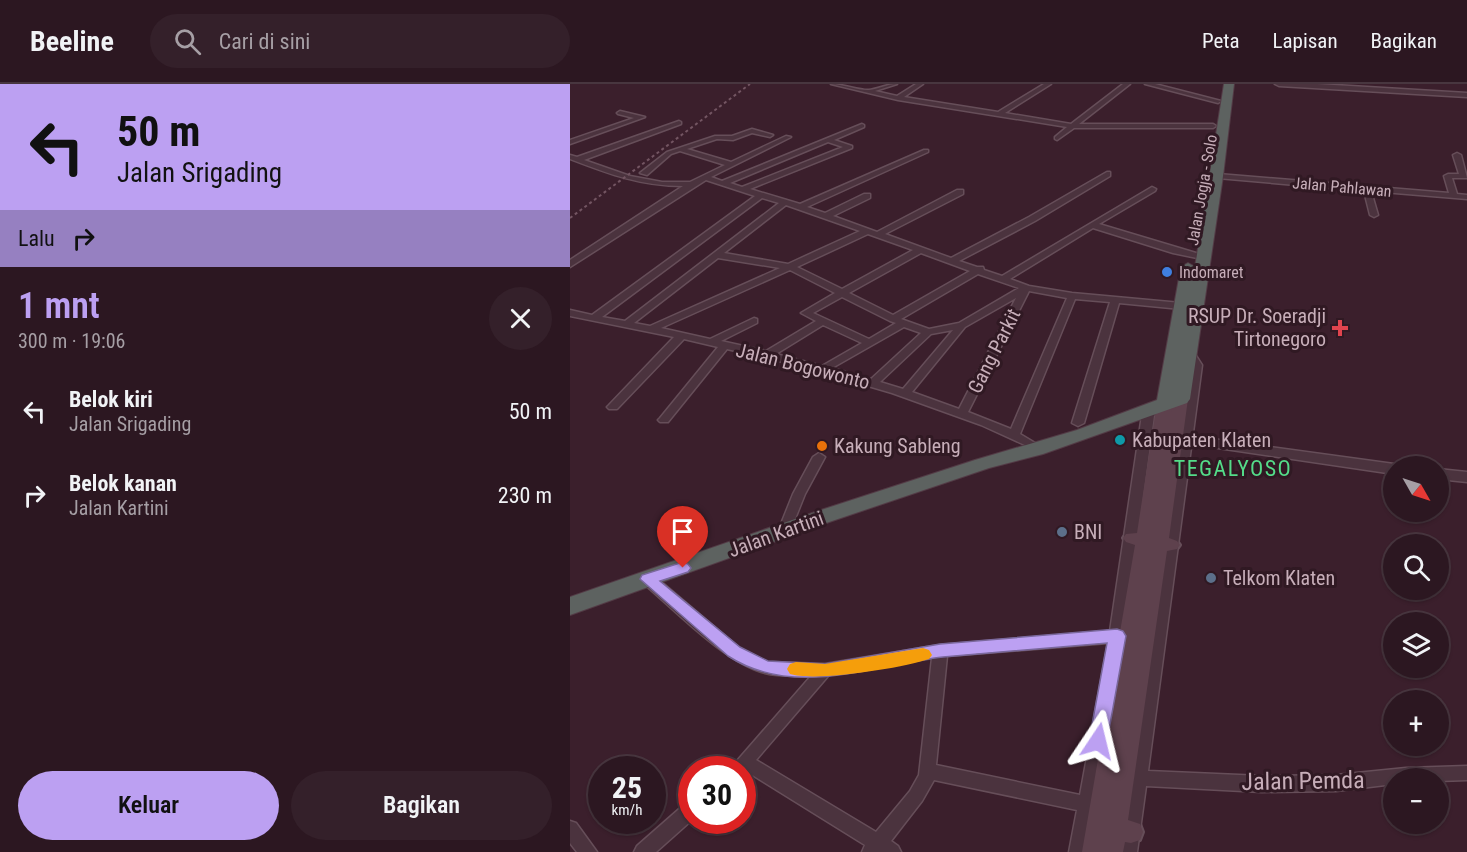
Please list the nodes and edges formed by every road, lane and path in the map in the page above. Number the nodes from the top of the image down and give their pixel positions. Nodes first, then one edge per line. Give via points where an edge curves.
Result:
1 (834, 84) edge
2 (894, 84) edge
3 (920, 84) edge
4 (1048, 84) edge
5 (1127, 84) edge
6 (1148, 84) edge
7 (1219, 84) edge
8 (1229, 84) edge
9 (1278, 84) edge
10 (871, 91) junction
11 (1467, 95) edge
12 (898, 98) junction
13 (1218, 101) junction
14 (620, 113) dead end
15 (999, 114) junction
16 (679, 123) dead end
17 (862, 126) dead end
18 (1072, 126) junction
19 (1213, 126) junction
20 (770, 135) dead end
21 (788, 137) dead end
22 (1057, 138) dead end
23 (828, 140) junction
24 (570, 142) edge
25 (680, 149) junction
26 (803, 150) junction
27 (926, 152) dead end
28 (1457, 155) dead end
29 (826, 156) junction
30 (570, 157) edge
31 (579, 159) junction
32 (732, 165) junction
33 (644, 173) dead end
34 (1107, 174) dead end
35 (1212, 175) junction
36 (1465, 176) edge
37 (706, 178) junction
38 (723, 183) junction
39 (692, 184) junction
40 (743, 189) junction
41 (1152, 189) dead end
42 (1367, 189) junction
43 (960, 192) dead end
44 (762, 194) junction
45 (867, 196) dead end
46 (1454, 196) junction
47 (1467, 197) edge
48 (785, 202) junction
49 (800, 207) junction
50 (1374, 215) dead end
51 (826, 216) junction
52 (1092, 225) junction
53 (868, 231) junction
54 (879, 234) junction
55 (922, 249) junction
56 (717, 255) junction
57 (1196, 256) junction
58 (954, 260) junction
59 (570, 264) edge
60 (791, 267) junction
61 (980, 269) junction
62 (1005, 278) junction
63 (1026, 288) junction
64 (842, 293) junction
65 (1072, 296) junction
66 (1116, 299) junction
67 (1181, 306) junction
68 (570, 313) edge
69 (594, 318) junction
70 (754, 321) dead end
71 (823, 321) junction
72 (897, 322) junction
73 (627, 324) junction
74 (962, 325) junction
75 (652, 329) junction
76 (928, 332) junction
77 (681, 336) junction
78 (867, 342) junction
79 (709, 343) junction
80 (724, 346) junction
81 (1189, 353) junction
82 (765, 356) junction
83 (824, 369) junction
84 (873, 382) junction
85 (906, 393) junction
86 (1163, 399) junction
87 (613, 406) dead end
88 (962, 414) junction
89 (664, 420) dead end
90 (1078, 423) junction
91 (1174, 437) junction
92 (1022, 439) junction
93 (819, 457) dead end
94 (982, 464) junction
95 (1383, 467) edge
96 (1449, 475) edge
97 (1467, 477) edge
98 (1163, 501) junction
99 (785, 529) junction
100 (1151, 541) junction
101 (648, 579) junction
102 (570, 606) edge
103 (1130, 635) junction
104 (940, 651) junction
105 (825, 670) junction
106 (751, 756) edge
107 (928, 771) junction
108 (1467, 773) edge
109 (756, 774) edge
110 (1123, 777) junction
111 (1086, 804) junction
112 (678, 821) edge
113 (570, 829) edge
114 (1116, 838) edge
115 (881, 849) edge
116 (588, 852) edge
117 (643, 852) edge
118 (1078, 852) edge
119 (1094, 852) edge

1 - 10 street
2 - 10 street
3 - 12 street
4 - 15 street
5 - 18 street
6 - 13 street
7 - 13 highway, Jalan Jogja - Solo
8 - 35 highway, Jalan Jogja - Solo
9 - 11 street
10 - 12 street
12 - 15 street
13 - 19 highway, Jalan Jogja - Solo
14 - 24 street via 642,117
15 - 18 street
16 - 31 street
17 - 23 street
18 - 19 street
18 - 22 street
19 - 35 highway, Jalan Jogja - Solo
20 - 25 street via 752,131 733,138 715,137
21 - 32 street
23 - 26 street
23 - 29 street via 850,147
25 - 32 street
25 - 33 street
26 - 29 street
26 - 38 street
27 - 49 street
28 - 36 street
29 - 40 street
30 - 31 street
31 - 39 street via 628,178
32 - 37 street
34 - 58 street
35 - 42 street, Jalan Pahlawan
35 - 57 highway, Jalan Jogja - Solo
36 - 46 street via 1448,176
37 - 38 street
37 - 39 street
38 - 40 street
39 - 59 street
40 - 44 street
41 - 52 street
42 - 46 street, Jalan Pahlawan
42 - 50 street
43 - 54 street
44 - 48 street
44 - 69 street
45 - 51 street
46 - 47 street, Jalan Pahlawan
48 - 49 street
48 - 56 street
49 - 51 street
51 - 53 street
52 - 57 street
52 - 62 street
53 - 54 street
53 - 60 street
54 - 55 street
55 - 58 street
55 - 64 street
56 - 60 street
56 - 73 street
57 - 67 highway, Jalan Jogja - Solo
57 - 81 highway, Jalan Jogja - Solo
58 - 61 street
60 - 64 street
60 - 75 street
61 - 62 street
61 - 72 street
62 - 63 street
63 - 65 street
63 - 74 street
63 - 88 street, Gang Parkit
64 - 71 street via 806,313
64 - 72 street
65 - 66 street
65 - 92 street
66 - 67 street
66 - 90 street
67 - 86 highway, Jalan Jogja - Solo
68 - 69 street, Jalan Bogowonto
69 - 73 street, Jalan Bogowonto
70 - 79 street
71 - 78 street
71 - 82 street
72 - 76 street
72 - 78 street
73 - 75 street, Jalan Bogowonto
74 - 76 street
74 - 85 street
75 - 77 street, Jalan Bogowonto
76 - 84 street
77 - 79 street, Jalan Bogowonto
77 - 87 street
78 - 83 street
79 - 80 street, Jalan Bogowonto
80 - 82 street, Jalan Bogowonto
80 - 89 street
81 - 86 highway, Jalan Jogja - Solo
81 - 91 street via 1197,365
82 - 83 street, Jalan Bogowonto
83 - 84 street, Jalan Bogowonto
84 - 85 street, Jalan Bogowonto
85 - 88 street, Jalan Bogowonto
86 - 90 highway, Jalan Kartini
86 - 91 main road
86 - 94 highway, Jalan Kartini via 1116,422
86 - 100 street
88 - 92 street, Jalan Bogowonto
90 - 92 highway, Jalan Kartini
91 - 95 street
91 - 98 main road
91 - 98 street
92 - 94 highway, Jalan Kartini
93 - 99 street
94 - 99 highway, Jalan Kartini
96 - 97 street
98 - 100 main road
99 - 101 highway, Jalan Kartini
100 - 103 main road
100 - 110 street
101 - 102 highway, Jalan Kartini
101 - 105 street via 750,662 767,668
103 - 104 street
103 - 110 main road
103 - 111 street
104 - 105 street
104 - 107 street
105 - 106 street
107 - 111 street
107 - 115 street
108 - 110 street, Jalan Pemda via 1262,784
109 - 115 street
110 - 114 main road
110 - 114 street
111 - 118 street
112 - 117 street
113 - 116 street
114 - 119 main road

